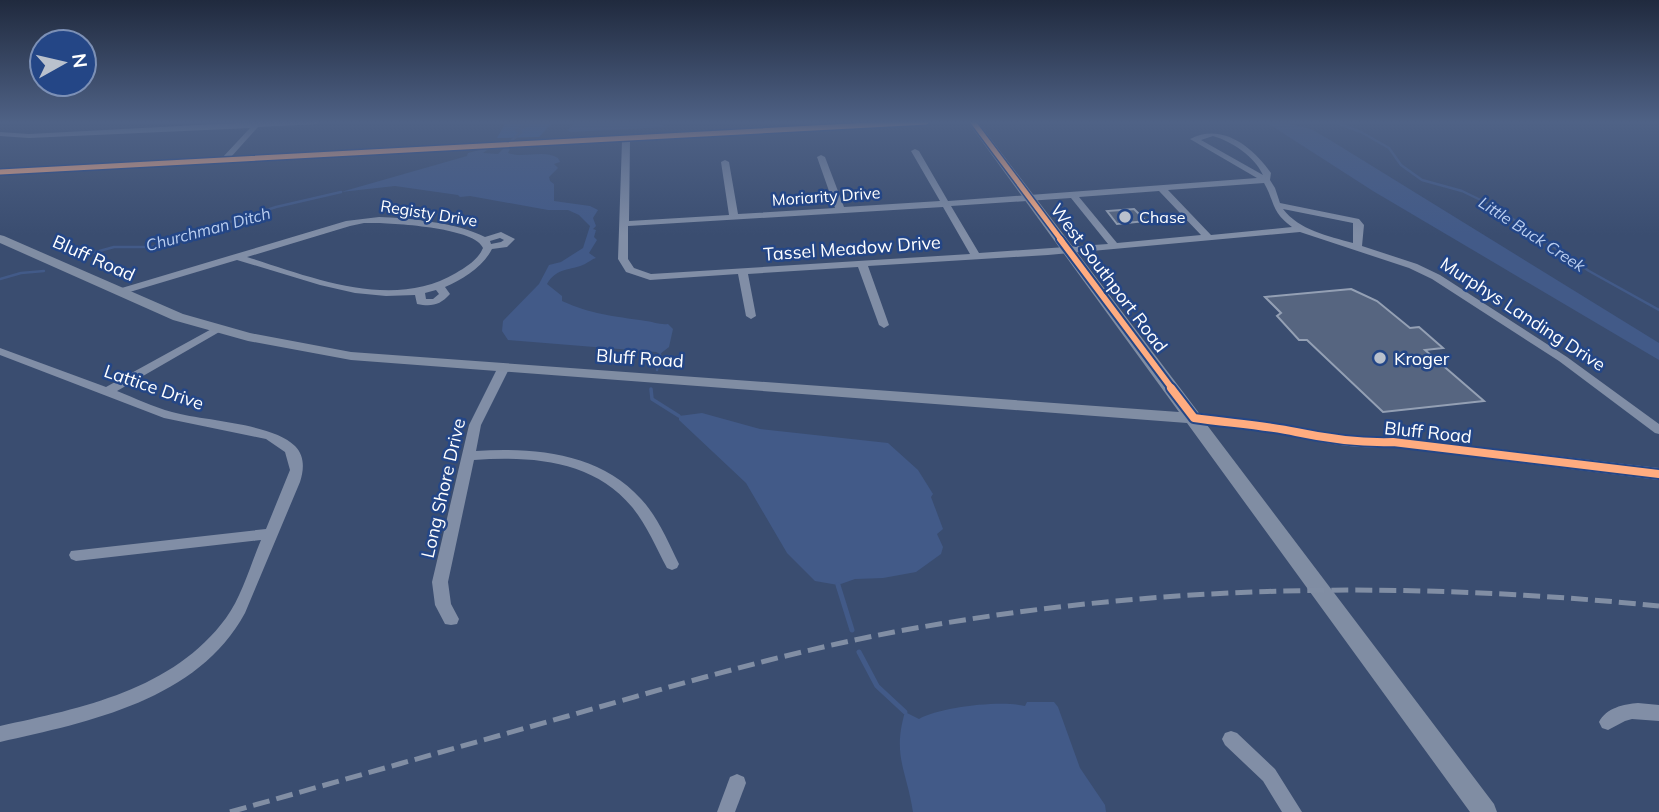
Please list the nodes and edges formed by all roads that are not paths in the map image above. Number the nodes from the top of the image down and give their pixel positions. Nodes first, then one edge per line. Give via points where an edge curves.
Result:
1 (210, 160) edge
2 (625, 160) edge
3 (822, 160) edge
4 (920, 160) edge
5 (1001, 160) edge
6 (1232, 160) edge
7 (1257, 160) edge
8 (725, 162) dead end
9 (0, 172) edge
10 (1266, 180) junction
11 (1161, 188) junction
12 (1073, 195) junction
13 (1030, 198) junction
14 (946, 204) junction
15 (1277, 205) junction
16 (841, 211) junction
17 (734, 217) junction
18 (624, 224) junction
19 (1304, 229) junction
20 (1209, 238) junction
21 (0, 239) edge
22 (1115, 246) junction
23 (1357, 248) junction
24 (1069, 250) junction
25 (238, 257) junction
26 (976, 257) junction
27 (862, 264) junction
28 (743, 273) junction
29 (119, 292) junction
30 (751, 316) dead end
31 (884, 325) dead end
32 (217, 329) junction
33 (0, 351) edge
34 (503, 369) junction
35 (108, 391) junction
36 (1194, 418) junction
37 (1659, 429) edge
38 (468, 456) junction
39 (1659, 474) edge
40 (271, 534) junction
41 (76, 555) dead end
42 (672, 564) dead end
43 (451, 618) dead end
44 (1659, 713) edge
45 (1608, 722) dead end
46 (0, 734) edge
47 (1231, 739) dead end
48 (737, 783) dead end
49 (726, 812) edge
50 (1293, 812) edge
51 (1485, 812) edge

1 - 9 street
2 - 18 street
3 - 16 street
4 - 14 street
5 - 13 main road, West Southport Road
6 - 10 street, Murphys Landing Drive
7 - 10 street, Murphys Landing Drive via 1267,173
8 - 17 street
10 - 11 street, Moriarity Drive
10 - 15 street, Murphys Landing Drive
11 - 12 street, Moriarity Drive
11 - 20 street
12 - 13 street, Moriarity Drive
12 - 22 street
13 - 14 street, Moriarity Drive
13 - 24 main road, West Southport Road
14 - 16 street, Moriarity Drive
14 - 26 street
15 - 19 street, Murphys Landing Drive via 1284,216
15 - 23 street via 1356,221
16 - 17 street, Moriarity Drive
17 - 18 street, Moriarity Drive
18 - 28 street, Tassel Meadow Drive via 624,261 639,274 664,278
19 - 20 street, Tassel Meadow Drive
19 - 23 street, Murphys Landing Drive
20 - 22 street, Tassel Meadow Drive
21 - 29 main road, Bluff Road
22 - 24 street, Tassel Meadow Drive
23 - 37 street, Murphys Landing Drive via 1436,277 1563,359
24 - 26 street, Tassel Meadow Drive
24 - 36 main road, West Southport Road
25 - 25 street, Registy Drive via 368,220 469,233 486,244 483,257 440,288 445,294 436,302 421,302 419,293 338,285
25 - 29 street, Registy Drive
26 - 27 street, Tassel Meadow Drive
27 - 28 street, Tassel Meadow Drive
27 - 31 street
28 - 30 street
29 - 32 main road, Bluff Road
32 - 34 main road, Bluff Road via 351,356
32 - 35 street
33 - 35 street, Lattice Drive
34 - 36 main road, Bluff Road
34 - 38 street, Long Shore Drive via 475,425
35 - 40 street, Lattice Drive via 181,419 282,442 294,455 297,470
36 - 39 main road, Bluff Road via 1339,440 1393,442
36 - 51 main road, West Southport Road
38 - 42 street via 545,456 602,475 639,506
38 - 43 street, Long Shore Drive via 440,582 443,605
40 - 41 street
40 - 46 street via 238,612 214,644 185,668 120,703
44 - 45 street via 1628,712
47 - 50 street via 1269,775
48 - 49 street

